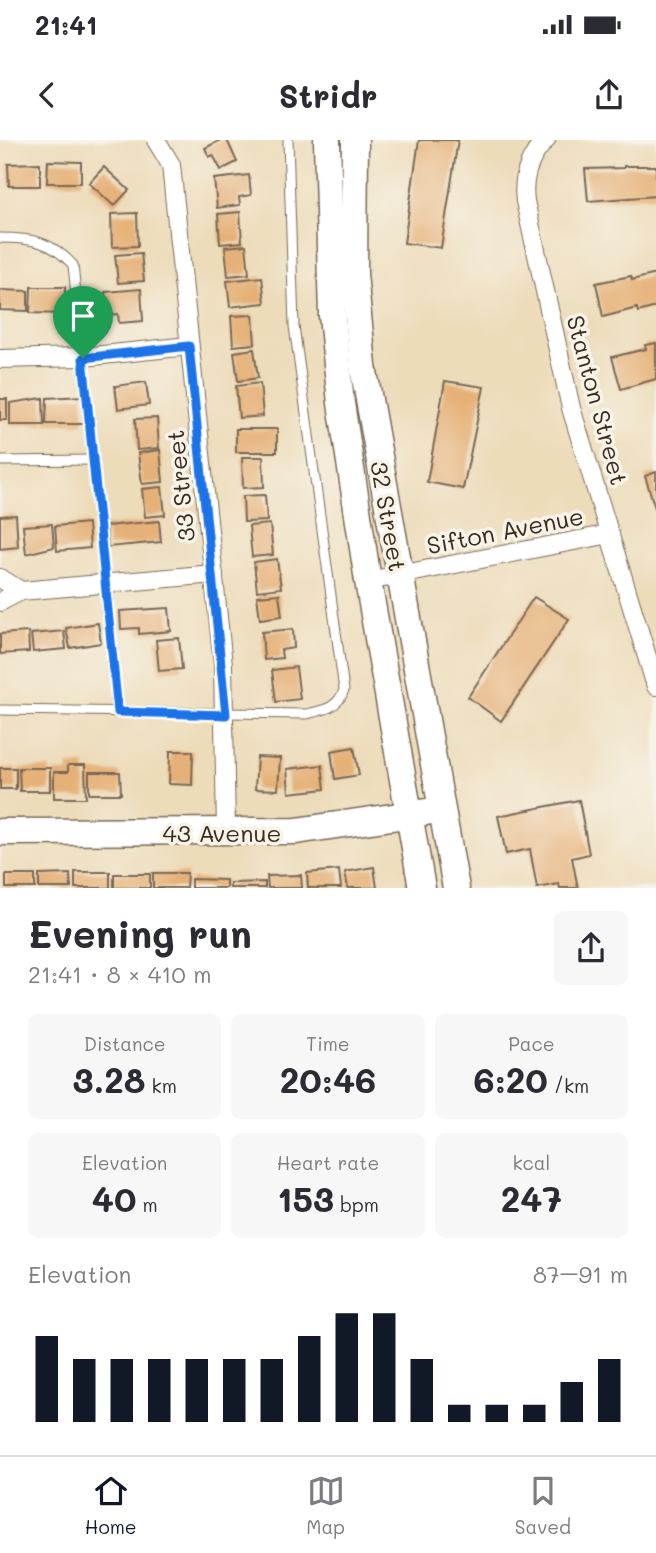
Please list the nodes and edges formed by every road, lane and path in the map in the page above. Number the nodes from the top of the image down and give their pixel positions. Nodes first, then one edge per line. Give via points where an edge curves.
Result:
1 (156, 140) edge
2 (288, 140) edge
3 (327, 140) edge
4 (355, 140) edge
5 (546, 140) edge
6 (0, 237) edge
7 (189, 346) junction
8 (83, 358) junction
9 (0, 359) edge
10 (94, 460) junction
11 (0, 461) edge
12 (610, 534) junction
13 (214, 574) junction
14 (399, 575) junction
15 (0, 578) edge
16 (368, 581) junction
17 (107, 586) junction
18 (21, 590) junction
19 (0, 602) edge
20 (656, 686) edge
21 (0, 710) edge
22 (118, 712) junction
23 (226, 715) junction
24 (442, 810) junction
25 (409, 815) junction
26 (0, 832) edge
27 (226, 832) junction
28 (422, 888) edge
29 (456, 888) edge

1 - 7 street, 33 Street via 171,165
2 - 23 lane via 294,326 344,690 341,699 327,710
3 - 16 main road, 32 Street via 332,316
4 - 14 main road, 32 Street via 354,274 362,353
5 - 12 street, Stanton Street via 530,163 525,201 571,408
6 - 8 lane via 34,238 58,249 74,265
7 - 8 street
7 - 13 street, 33 Street
8 - 9 street
8 - 10 lane
10 - 11 lane
10 - 17 lane
12 - 14 street, Sifton Avenue
12 - 20 street, Stanton Street
13 - 17 street
13 - 23 street, 33 Street
14 - 16 street, Sifton Avenue
14 - 24 main road, 32 Street
15 - 18 street
16 - 25 main road, 32 Street
17 - 18 street
17 - 22 lane
18 - 19 street
21 - 22 lane
22 - 23 lane
23 - 27 street, 33 Street
24 - 25 main road, 43 Avenue
24 - 29 main road, 32 Street
25 - 27 main road, 43 Avenue via 317,829
25 - 28 main road, 32 Street
26 - 27 main road, 43 Avenue

